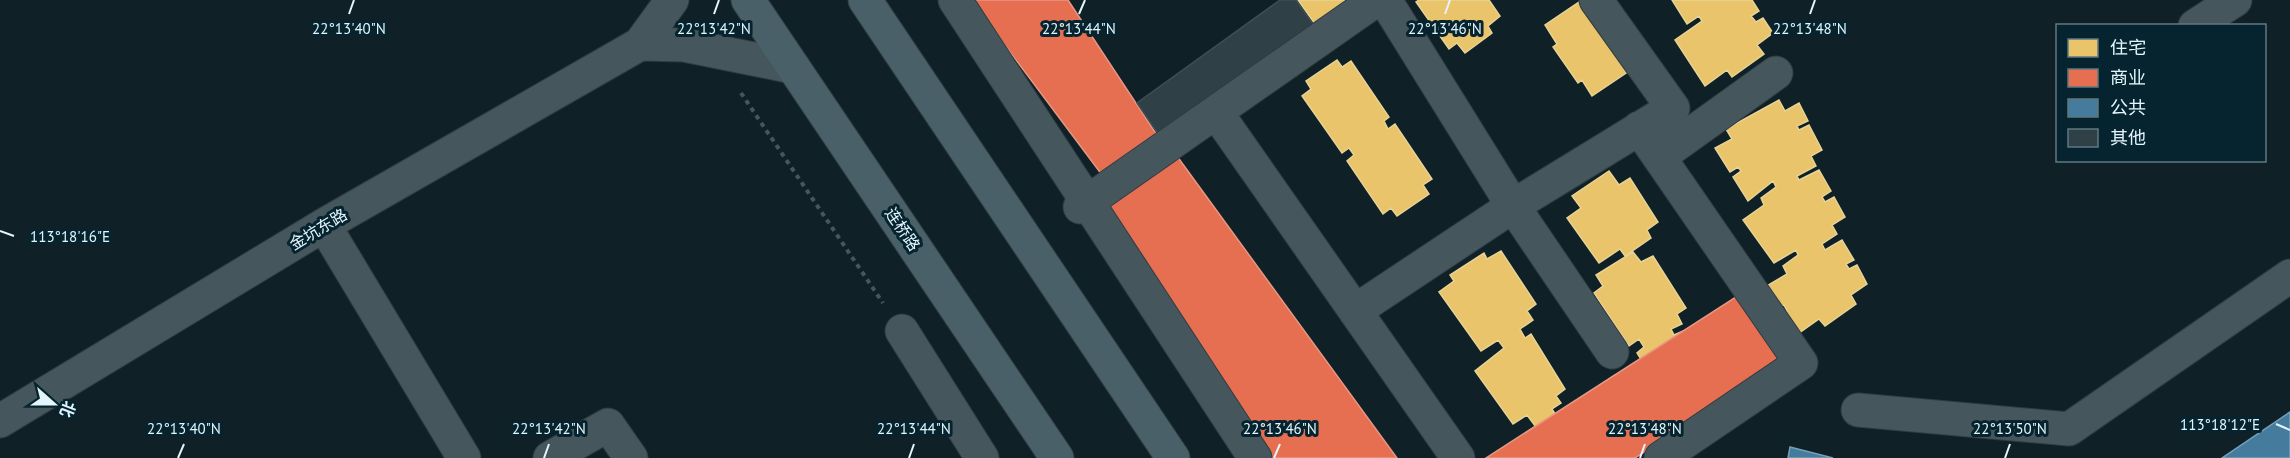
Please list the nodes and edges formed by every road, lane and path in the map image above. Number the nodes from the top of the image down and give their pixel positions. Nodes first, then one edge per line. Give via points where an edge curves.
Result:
1 (672, 0) edge
2 (748, 0) edge
3 (865, 0) edge
4 (955, 0) edge
5 (1377, 0) edge
6 (1385, 0) edge
7 (1596, 0) edge
8 (2235, 0) edge
9 (2198, 24) edge
10 (640, 44) junction
11 (714, 52) junction
12 (793, 67) junction
13 (1776, 73) dead end
14 (1216, 112) junction
15 (1639, 128) junction
16 (1659, 157) junction
17 (1512, 206) junction
18 (1080, 207) dead end
19 (324, 225) junction
20 (2290, 276) edge
21 (1355, 311) junction
22 (902, 331) joint
23 (1612, 352) dead end
24 (1858, 410) dead end
25 (0, 420) edge
26 (464, 458) edge
27 (550, 458) edge
28 (631, 458) edge
29 (982, 458) edge
30 (1058, 458) edge
31 (1173, 458) edge
32 (1255, 458) edge
33 (1458, 458) edge
34 (1661, 458) edge

1 - 10 street, 金坑东路
2 - 12 main road, 连桥路
3 - 31 main road
4 - 32 street
5 - 14 street
6 - 17 street
7 - 15 street via 1673,108
8 - 9 street
10 - 11 street via 684,45
10 - 19 street, 金坑东路
11 - 12 street
11 - 22 path
12 - 30 main road, 连桥路
13 - 16 street
14 - 18 street
14 - 21 street
15 - 16 street
15 - 17 street
16 - 34 street via 1801,363
17 - 21 street
17 - 23 street
19 - 25 street, 金坑东路
19 - 26 street
20 - 24 street via 2069,429
21 - 33 street
22 - 29 street
27 - 28 street via 608,425

